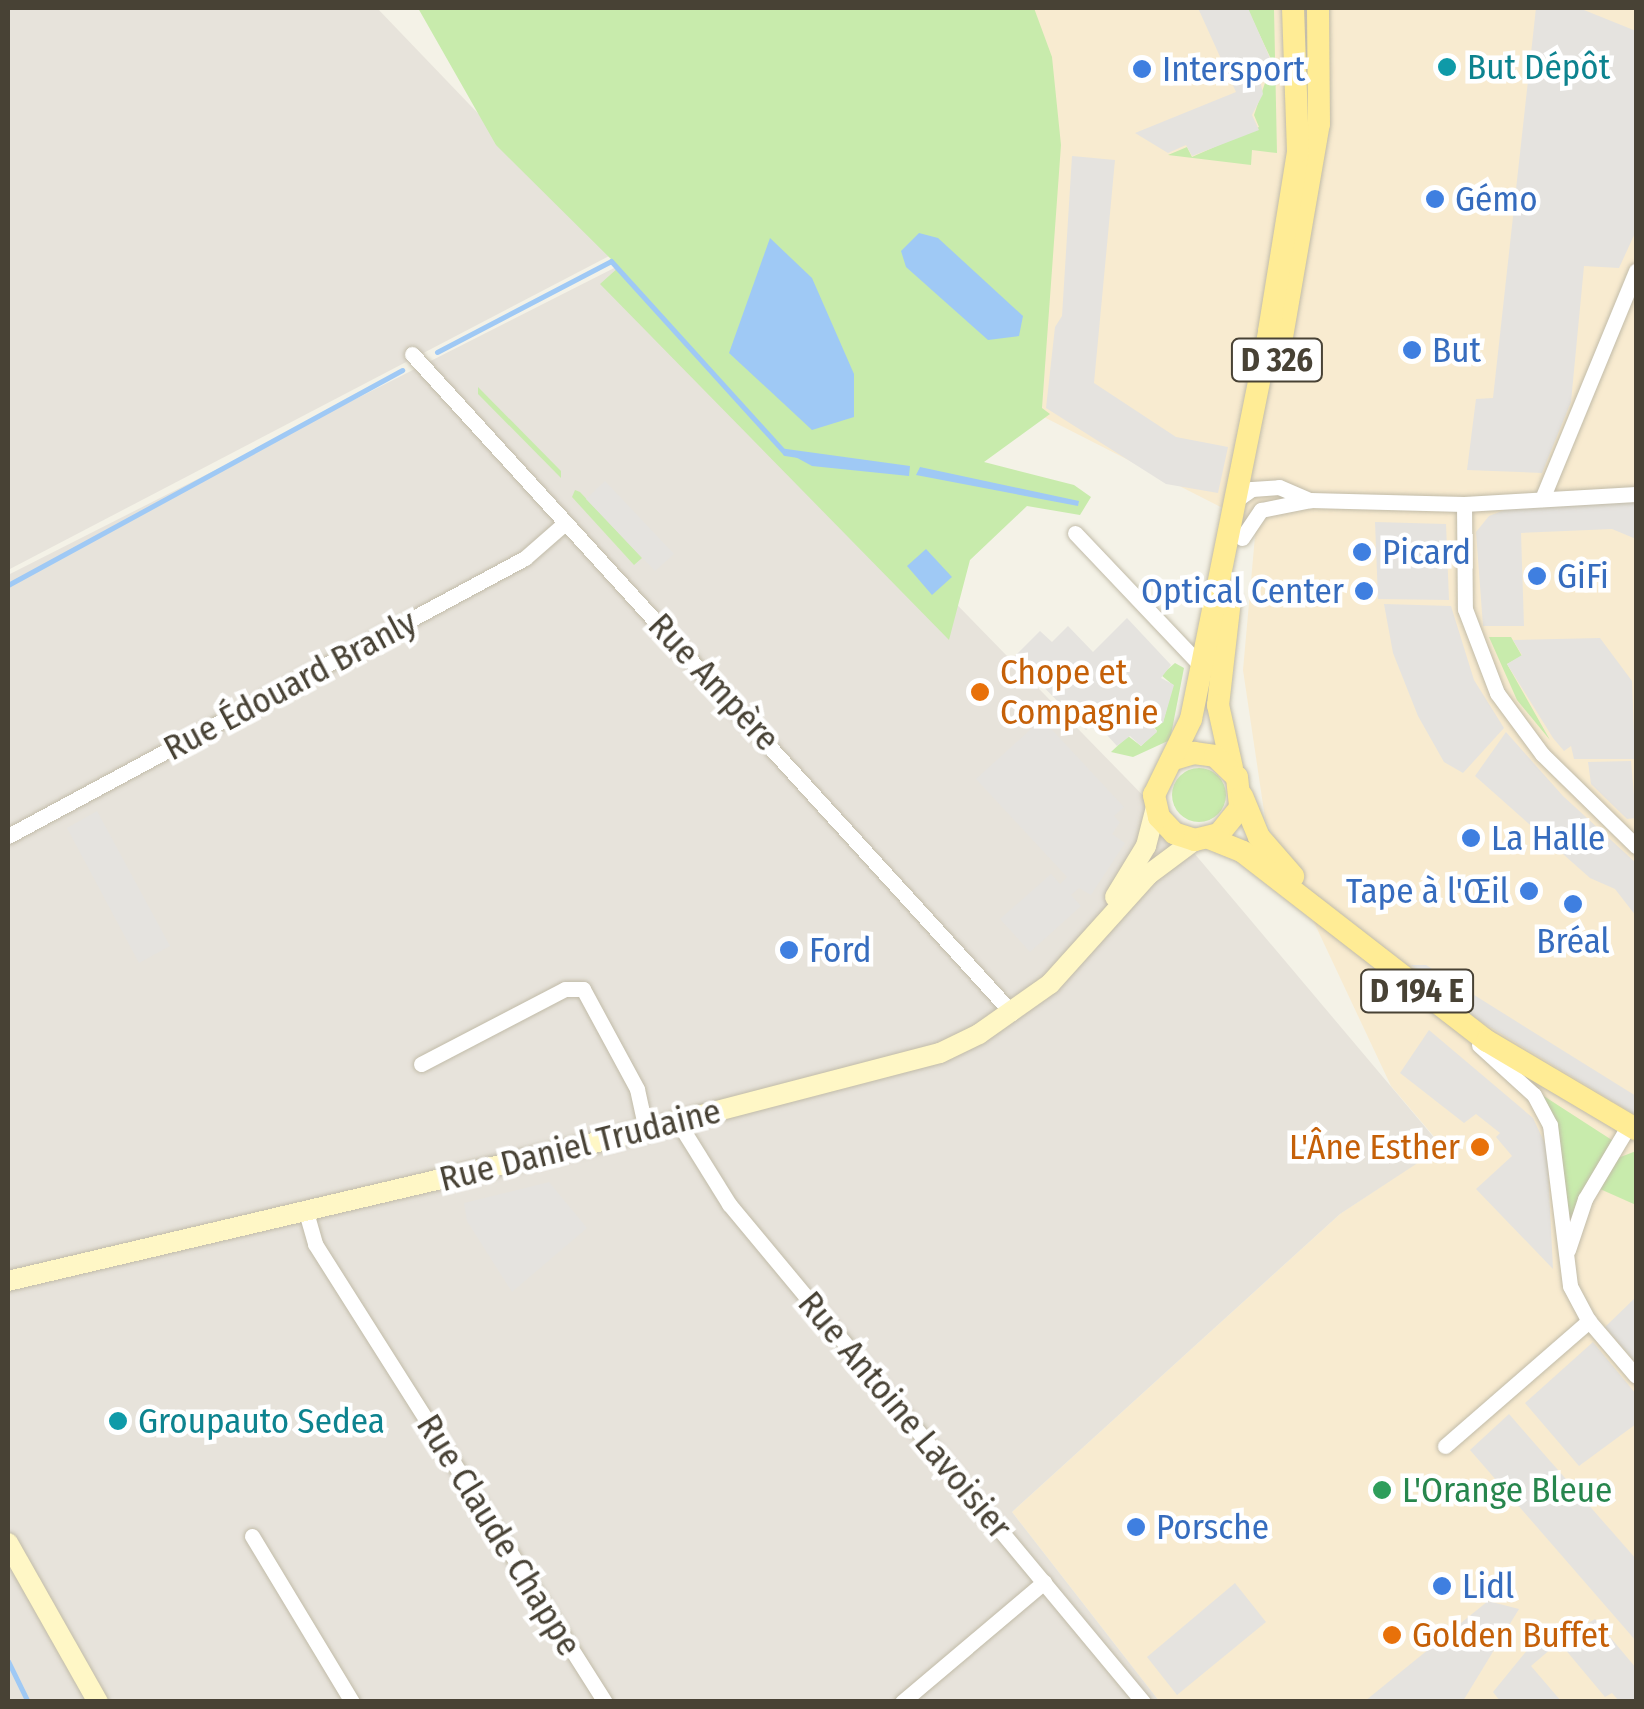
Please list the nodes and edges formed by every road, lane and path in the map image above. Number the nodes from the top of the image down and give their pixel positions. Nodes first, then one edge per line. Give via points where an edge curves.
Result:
1 (1293, 8) edge
2 (1318, 8) edge
3 (1636, 271) edge
4 (412, 354) dead end
5 (1636, 494) edge
6 (1243, 495) junction
7 (1542, 498) junction
8 (1310, 500) junction
9 (1464, 504) junction
10 (565, 523) junction
11 (1075, 534) dead end
12 (1242, 538) junction
13 (1201, 666) junction
14 (1174, 760) junction
15 (1232, 768) junction
16 (1242, 796) junction
17 (1156, 806) junction
18 (8, 836) edge
19 (1202, 839) junction
20 (1636, 846) edge
21 (1088, 941) junction
22 (1424, 996) junction
23 (1012, 1012) junction
24 (421, 1064) dead end
25 (678, 1122) junction
26 (1634, 1124) edge
27 (646, 1130) junction
28 (306, 1212) junction
29 (1567, 1254) junction
30 (38, 1278) junction
31 (8, 1281) edge
32 (8, 1291) edge
33 (1589, 1321) junction
34 (1636, 1376) edge
35 (1445, 1446) dead end
36 (252, 1536) dead end
37 (8, 1544) edge
38 (1044, 1582) junction
39 (98, 1702) edge
40 (352, 1702) edge
41 (606, 1702) edge
42 (902, 1702) edge
43 (1143, 1702) edge

1 - 6 main road, D 326 via 1298,151
2 - 6 main road, D 326 via 1322,79 1312,181
3 - 7 street
4 - 10 street, Rue Ampère
5 - 7 street
6 - 8 street via 1279,488
6 - 12 main road, D 326
6 - 13 main road, D 326
7 - 9 street
8 - 9 street
8 - 12 street via 1261,510
9 - 20 street via 1464,609 1497,693 1555,768
10 - 18 street, Rue Édouard Branly via 525,558
10 - 23 street, Rue Ampère
11 - 13 street
12 - 15 main road, D 326 via 1218,705
13 - 14 main road, D 326 via 1191,719
14 - 15 main road via 1204,753
14 - 17 main road via 1156,784
15 - 16 main road
16 - 19 main road via 1236,818
16 - 26 main road, D 194 E via 1258,837 1318,900 1479,1024
17 - 19 main road via 1166,826
17 - 21 main road, Rue Daniel Trudaine via 1146,846
19 - 21 main road, Rue Daniel Trudaine via 1148,874
19 - 22 main road, D 194 E via 1243,852
21 - 23 main road, Rue Daniel Trudaine via 1050,984
22 - 26 main road, D 194 E
22 - 29 street via 1534,1095 1556,1142
23 - 25 main road, Rue Daniel Trudaine via 916,1061
24 - 27 street via 565,988 583,989 637,1089
25 - 27 main road, Rue Daniel Trudaine
25 - 38 street, Rue Antoine Lavoisier via 729,1204
26 - 29 street via 1586,1199
27 - 28 main road, Rue Daniel Trudaine
28 - 30 main road, Rue Daniel Trudaine
28 - 41 street, Rue Claude Chappe via 314,1244
29 - 33 street via 1570,1286
30 - 31 main road, Rue Daniel Trudaine
30 - 32 main road, Rue Daniel Trudaine
33 - 34 street
33 - 35 street
36 - 40 street
37 - 39 main road
38 - 42 street
38 - 43 street, Rue Antoine Lavoisier

